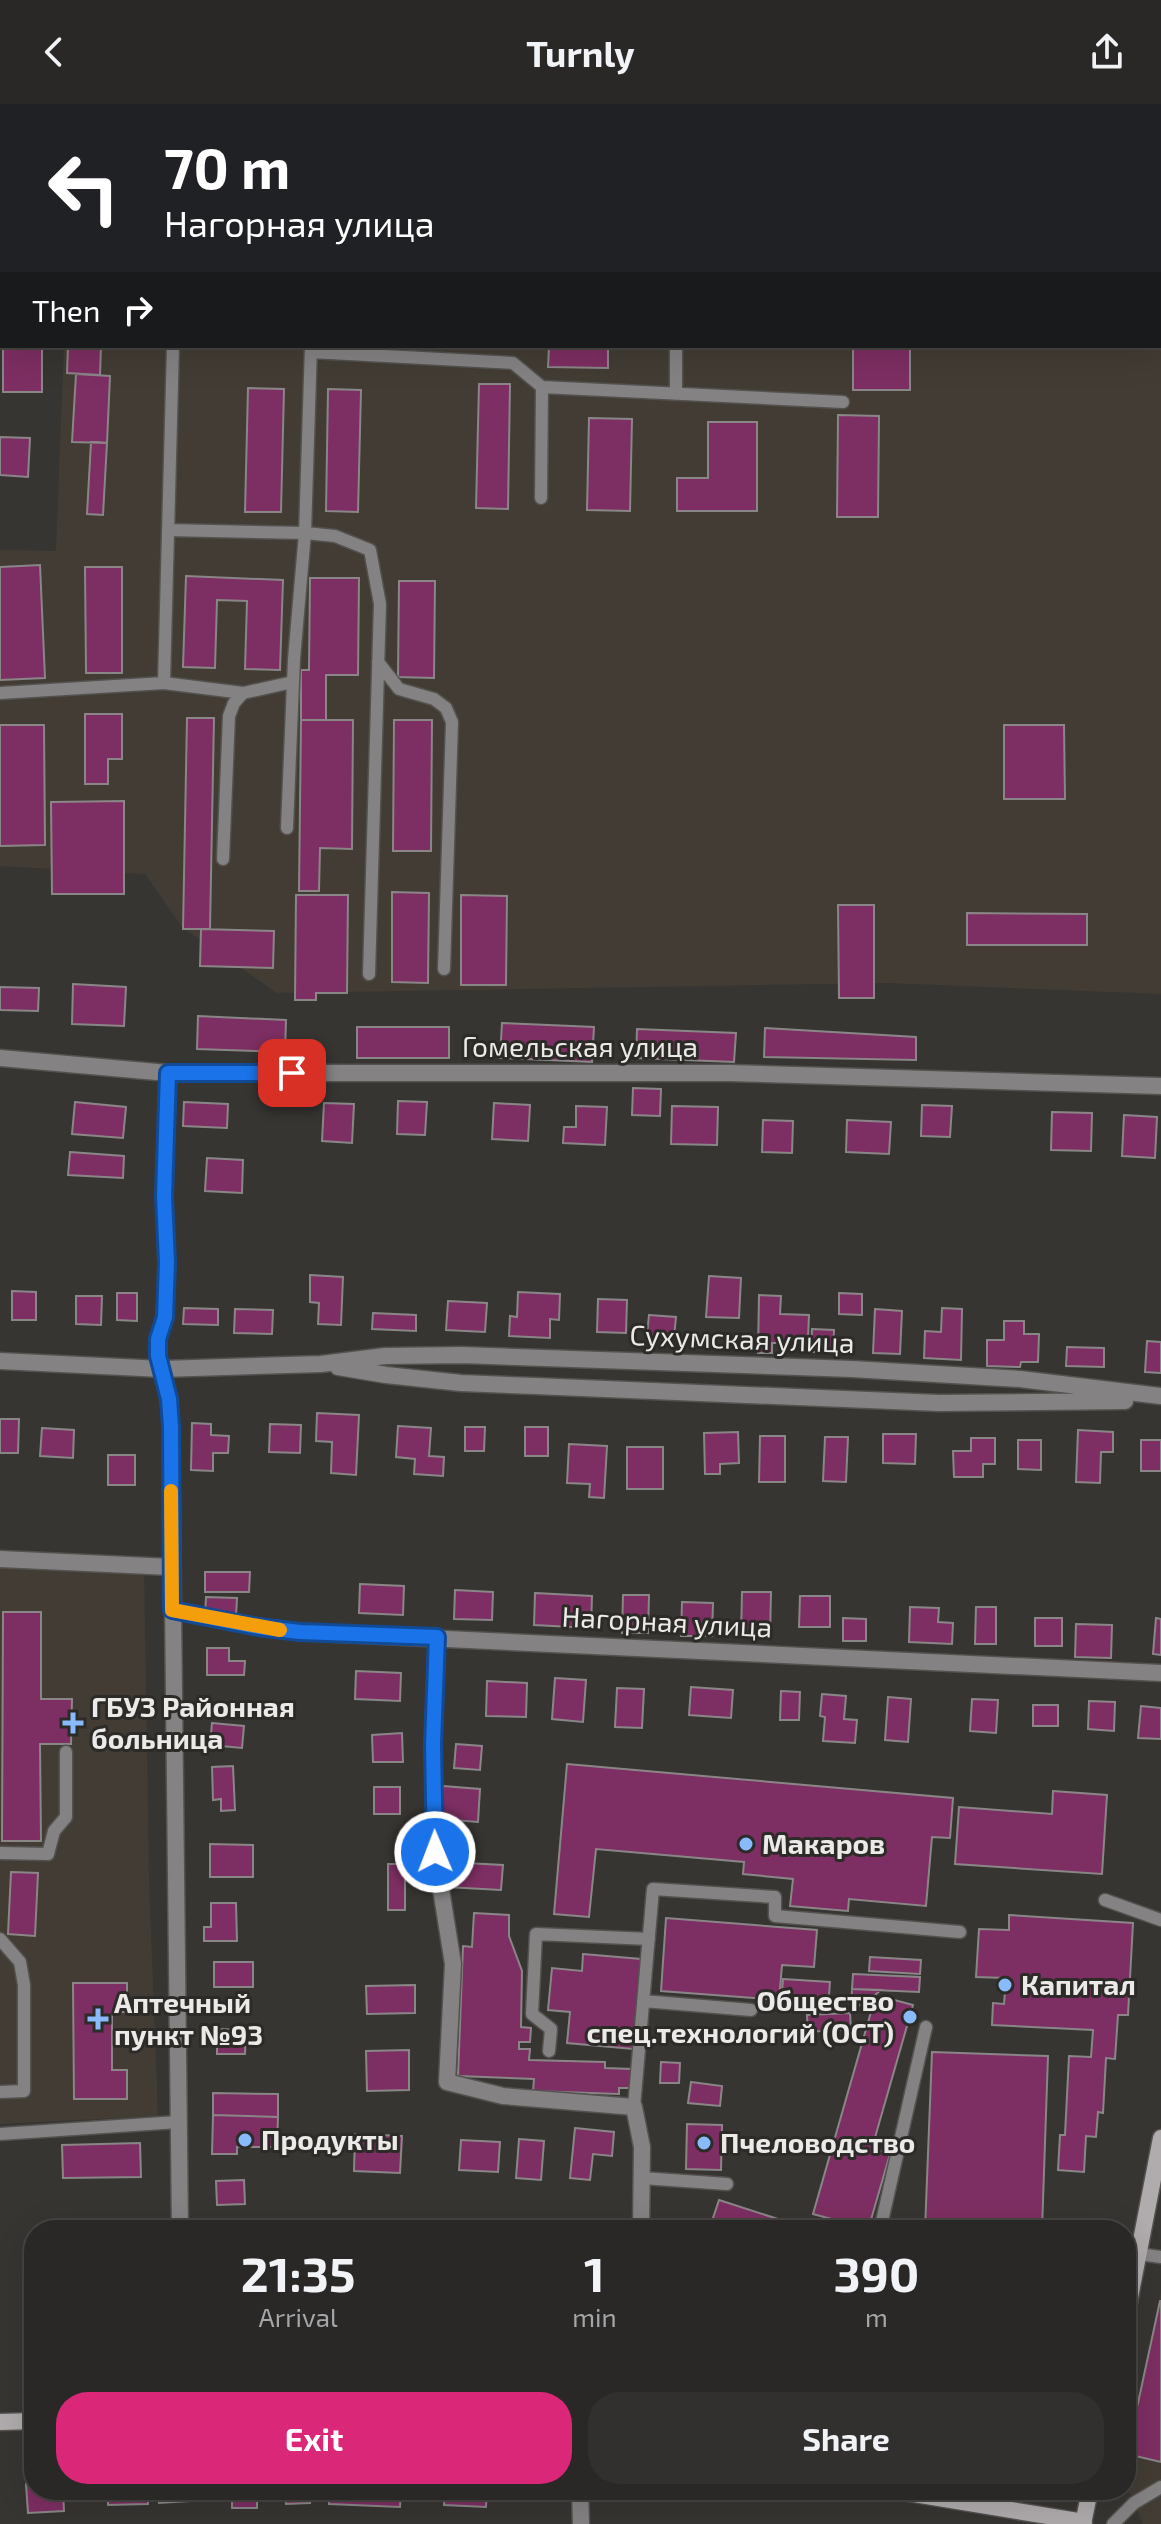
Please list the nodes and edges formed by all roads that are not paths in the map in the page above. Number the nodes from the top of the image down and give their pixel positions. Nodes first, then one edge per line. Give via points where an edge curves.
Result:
1 (173, 348) edge
2 (676, 348) edge
3 (311, 349) edge
4 (542, 387) junction
5 (676, 394) junction
6 (843, 402) dead end
7 (541, 498) dead end
8 (168, 530) junction
9 (305, 533) junction
10 (378, 662) junction
11 (293, 682) junction
12 (164, 683) junction
13 (0, 693) edge
14 (243, 693) junction
15 (287, 828) dead end
16 (223, 859) dead end
17 (444, 969) dead end
18 (369, 974) dead end
19 (0, 1058) edge
20 (168, 1073) junction
21 (1161, 1086) edge
22 (0, 1361) edge
23 (321, 1364) junction
24 (162, 1369) junction
25 (1161, 1398) edge
26 (0, 1559) edge
27 (171, 1567) junction
28 (172, 1610) junction
29 (437, 1637) junction
30 (1161, 1673) edge
31 (66, 1752) dead end
32 (0, 1853) edge
33 (1105, 1900) dead end
34 (1161, 1920) edge
35 (960, 1932) dead end
36 (0, 1939) edge
37 (649, 1939) junction
38 (643, 2001) junction
39 (751, 2010) dead end
40 (926, 2027) dead end
41 (549, 2051) dead end
42 (0, 2092) edge
43 (634, 2107) junction
44 (178, 2122) junction
45 (0, 2134) edge
46 (1161, 2138) edge
47 (1159, 2160) edge
48 (642, 2178) junction
49 (727, 2184) dead end
50 (180, 2220) edge
51 (641, 2220) edge
52 (882, 2220) edge
53 (1139, 2254) junction
54 (1161, 2257) edge
55 (1136, 2269) edge
56 (24, 2421) edge
57 (0, 2422) edge
58 (1161, 2487) edge
59 (580, 2500) edge
60 (950, 2500) edge
61 (1089, 2500) edge
62 (1087, 2523) edge
63 (581, 2524) edge
64 (1113, 2524) edge

1 - 8 lane
2 - 5 lane
3 - 4 lane via 513,363
3 - 9 lane
4 - 5 lane
4 - 7 lane
5 - 6 lane
8 - 9 lane
8 - 12 lane
9 - 10 lane via 335,536 370,550 380,604
9 - 11 lane
10 - 17 lane via 399,689 434,699 452,722
10 - 18 lane
11 - 14 lane
11 - 15 lane
12 - 13 lane
12 - 14 lane
14 - 16 lane via 229,716
19 - 20 street, Гомельская улица
20 - 21 street, Гомельская улица via 729,1073
20 - 24 street via 165,1317 158,1339
22 - 24 street, Сухумская улица
23 - 24 street, Сухумская улица
23 - 25 street, Сухумская улица via 461,1383 939,1403
23 - 25 street, Сухумская улица via 462,1355 852,1369 1020,1379
24 - 27 street via 171,1427
26 - 27 street
27 - 28 street
28 - 29 street, Нагорная улица via 300,1632
28 - 44 street
29 - 30 street, Нагорная улица
29 - 43 street via 435,1852 453,1964 447,2082 503,2096
31 - 32 lane via 66,1817 54,1831 48,1854
33 - 34 lane
35 - 37 lane via 775,1916 775,1897 653,1889
36 - 42 lane via 20,1962 24,1985 24,2091
37 - 38 lane
37 - 41 lane via 536,1934 532,2014 551,2029
38 - 39 lane
38 - 43 lane
40 - 52 lane
43 - 48 street
44 - 45 lane
44 - 50 street
46 - 47 street
47 - 53 street
48 - 49 lane
48 - 51 street
53 - 54 lane
53 - 55 street
56 - 57 street
58 - 64 lane
59 - 63 street
60 - 62 street
61 - 62 street

